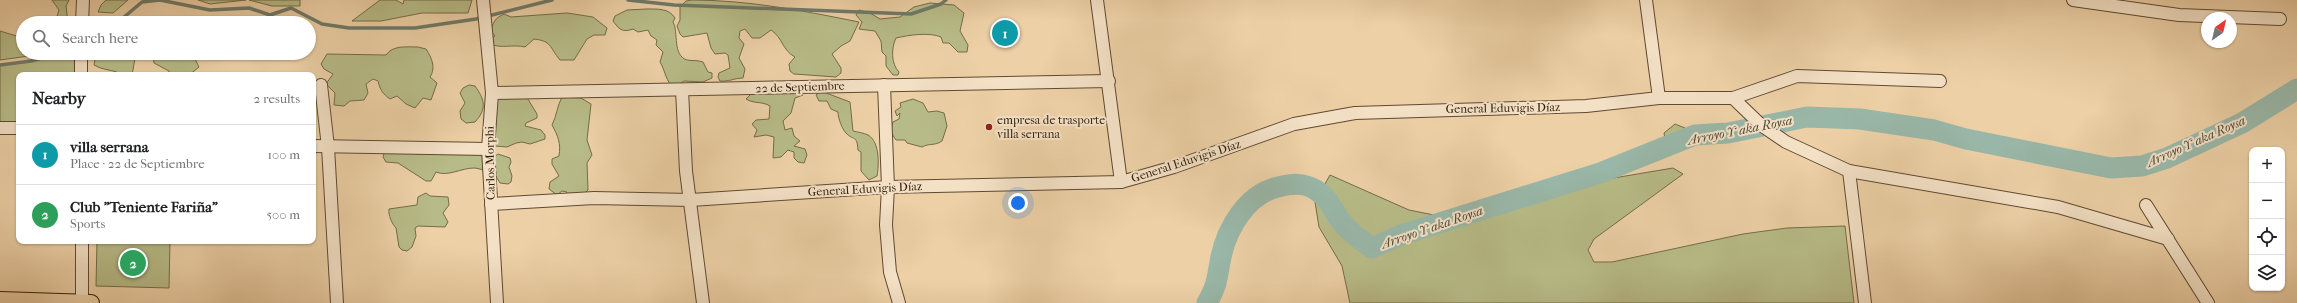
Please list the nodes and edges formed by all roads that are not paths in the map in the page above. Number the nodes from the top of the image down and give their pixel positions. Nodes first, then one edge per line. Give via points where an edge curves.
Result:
1 (82, 0) edge
2 (483, 0) edge
3 (1097, 0) edge
4 (1646, 0) edge
5 (2073, 0) edge
6 (82, 16) edge
7 (2280, 19) dead end
8 (81, 60) edge
9 (81, 72) edge
10 (1108, 81) junction
11 (1940, 81) dead end
12 (321, 85) dead end
13 (884, 85) junction
14 (682, 90) junction
15 (492, 93) junction
16 (1659, 98) junction
17 (1733, 98) junction
18 (0, 128) edge
19 (16, 128) edge
20 (316, 146) edge
21 (328, 147) junction
22 (488, 149) junction
23 (1849, 171) junction
24 (1121, 182) junction
25 (888, 187) junction
26 (691, 200) junction
27 (491, 204) junction
28 (2146, 205) dead end
29 (2168, 239) junction
30 (82, 244) edge
31 (0, 300) edge
32 (82, 303) edge
33 (91, 303) edge
34 (337, 303) edge
35 (497, 303) edge
36 (702, 303) edge
37 (899, 303) edge
38 (1865, 303) edge
39 (2208, 303) edge

1 - 6 street
2 - 15 street, Carlos Morphi
3 - 10 street
4 - 16 street
5 - 7 street via 2179,15
8 - 9 street
10 - 13 street, 22 de Septiembre
10 - 24 street
11 - 17 street, General Eduvigis Díaz via 1797,76
12 - 21 street
13 - 14 street, 22 de Septiembre
13 - 25 street
14 - 15 street, 22 de Septiembre
14 - 26 street via 686,171
15 - 22 street, Carlos Morphi
16 - 17 street, General Eduvigis Díaz
16 - 24 street, General Eduvigis Díaz via 1586,106 1355,113 1294,124 1174,167
17 - 23 street via 1761,125 1786,142
18 - 19 street
20 - 21 street
21 - 22 street
21 - 34 street
22 - 27 street, Carlos Morphi
23 - 29 street via 2058,207
23 - 38 street
24 - 25 street, General Eduvigis Díaz
25 - 26 street, General Eduvigis Díaz
25 - 37 street via 886,225 890,272
26 - 27 street, General Eduvigis Díaz via 594,198
26 - 36 street
27 - 35 street, Carlos Morphi
28 - 29 street
29 - 39 street
30 - 32 street
31 - 32 main road
32 - 33 main road

